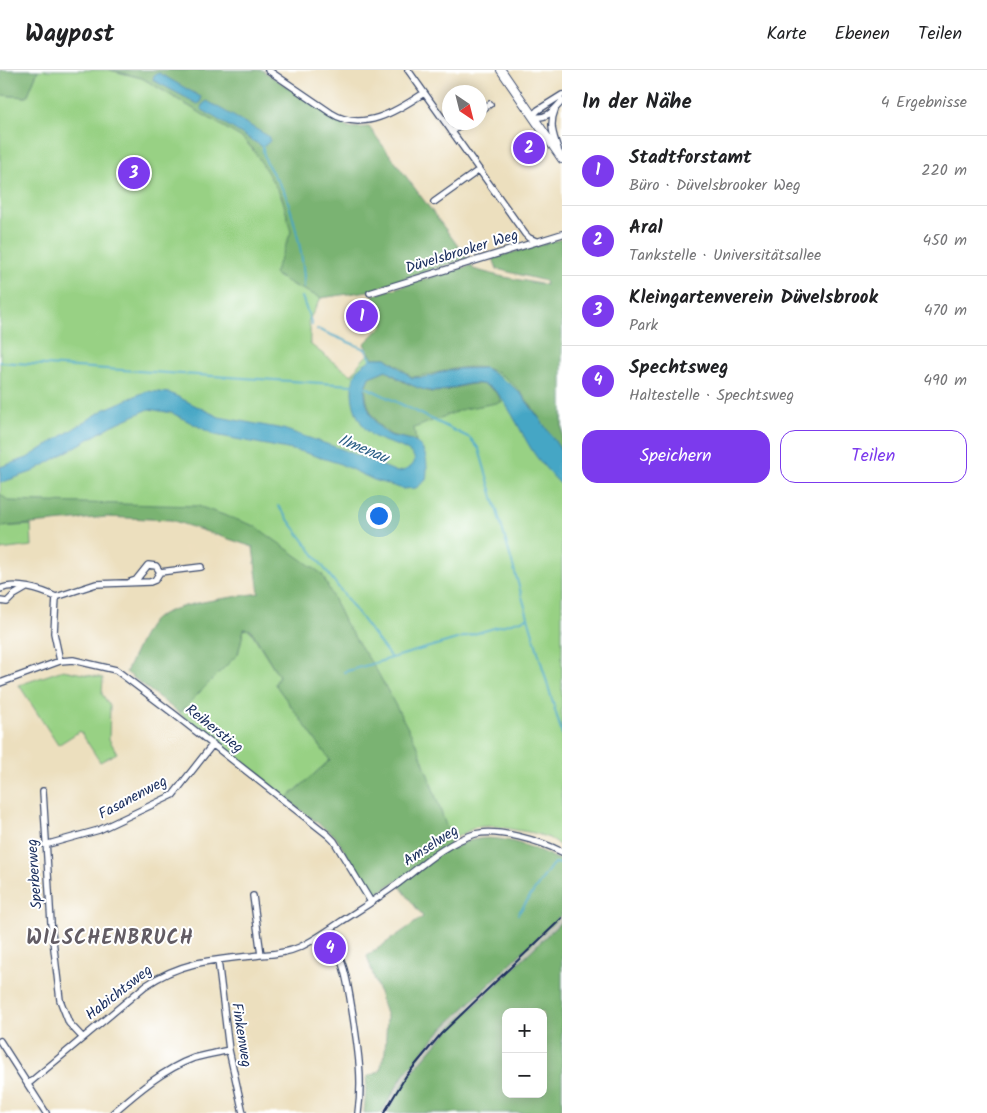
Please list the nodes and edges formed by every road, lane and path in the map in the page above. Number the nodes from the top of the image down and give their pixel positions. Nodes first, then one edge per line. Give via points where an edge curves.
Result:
1 (268, 70) edge
2 (408, 70) edge
3 (501, 70) edge
4 (424, 93) junction
5 (562, 95) edge
6 (562, 101) edge
7 (490, 104) dead end
8 (487, 106) edge
9 (555, 108) junction
10 (532, 116) junction
11 (454, 130) edge
12 (452, 132) junction
13 (560, 156) edge
14 (479, 170) junction
15 (434, 202) dead end
16 (562, 234) edge
17 (538, 242) junction
18 (370, 293) dead end
19 (201, 567) dead end
20 (160, 572) junction
21 (130, 582) junction
22 (26, 588) junction
23 (0, 589) edge
24 (56, 597) junction
25 (0, 601) edge
26 (60, 661) junction
27 (0, 683) edge
28 (212, 744) junction
29 (42, 791) dead end
30 (45, 845) junction
31 (562, 852) edge
32 (253, 896) dead end
33 (371, 902) junction
34 (327, 932) junction
35 (261, 955) junction
36 (218, 960) junction
37 (82, 1038) junction
38 (0, 1041) edge
39 (229, 1050) junction
40 (28, 1084) junction
41 (46, 1113) edge
42 (113, 1113) edge
43 (243, 1113) edge
44 (358, 1113) edge

1 - 4 street via 331,113 351,122 389,113
2 - 4 street
3 - 10 main road
4 - 12 street
5 - 10 street
6 - 9 street
7 - 8 street
9 - 10 street via 543,118
9 - 13 street via 551,124
10 - 13 main road
11 - 12 street
12 - 14 street
14 - 15 street
14 - 17 street via 525,234
16 - 17 street, Düvelsbrooker Weg
17 - 18 street, Düvelsbrooker Weg
19 - 20 street
20 - 21 street via 150,582
20 - 21 street via 156,566 148,565 136,580
21 - 24 street via 96,584
22 - 23 street
22 - 24 street
22 - 25 street via 7,602
24 - 26 street via 54,633
26 - 27 street, Reiherstieg
26 - 28 street, Reiherstieg via 73,660 116,670
28 - 30 street, Fasanenweg via 173,794 100,830
28 - 33 street, Reiherstieg via 334,841
29 - 30 street, Sperberweg
30 - 37 street, Sperberweg via 60,1000 69,1023
31 - 33 street, Amselweg via 541,842 501,833 473,834 430,859
32 - 35 street
33 - 34 street, Amselweg
34 - 35 street, Habichtsweg via 298,948
34 - 44 street via 346,973 360,1058
35 - 36 street, Habichtsweg
36 - 37 street, Habichtsweg via 185,965 158,977
36 - 39 street, Finkenweg
37 - 40 street, Habichtsweg
38 - 40 street
39 - 42 street via 194,1058 174,1068
39 - 43 street, Finkenweg
40 - 41 street

